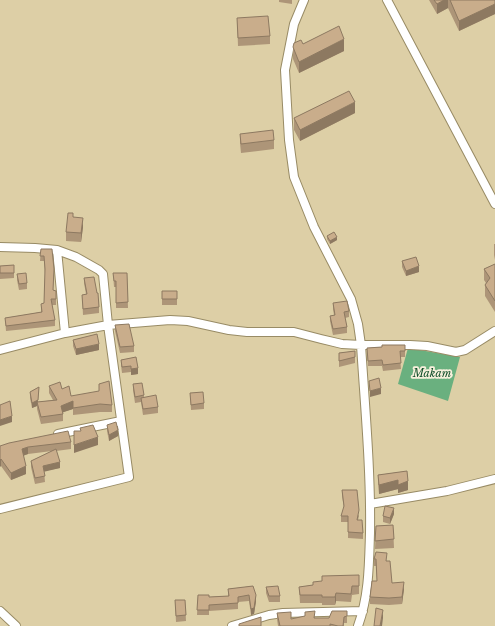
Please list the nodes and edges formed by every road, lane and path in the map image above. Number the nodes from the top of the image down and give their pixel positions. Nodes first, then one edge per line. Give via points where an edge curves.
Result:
1 (304, 0) edge
2 (387, 0) edge
3 (495, 204) edge
4 (0, 247) edge
5 (57, 250) junction
6 (108, 325) junction
7 (495, 331) edge
8 (65, 333) junction
9 (361, 345) junction
10 (0, 350) edge
11 (121, 421) junction
12 (53, 435) edge
13 (495, 479) edge
14 (370, 504) junction
15 (0, 509) edge
16 (0, 611) edge
17 (363, 611) junction
18 (16, 626) edge
19 (232, 626) edge
20 (358, 626) edge

1 - 9 street via 294,24 285,70 294,177 314,227 351,299
2 - 3 street
4 - 5 street
5 - 6 street via 76,257 104,274
5 - 8 street
6 - 8 street
6 - 9 street via 170,320 247,332 294,332 332,342
6 - 11 street
7 - 9 street via 460,352 410,345
8 - 10 street
9 - 14 street
11 - 12 street
11 - 15 street via 129,477
13 - 14 street via 447,491
14 - 17 street via 370,561
16 - 18 street
17 - 19 street via 284,613
17 - 20 street

